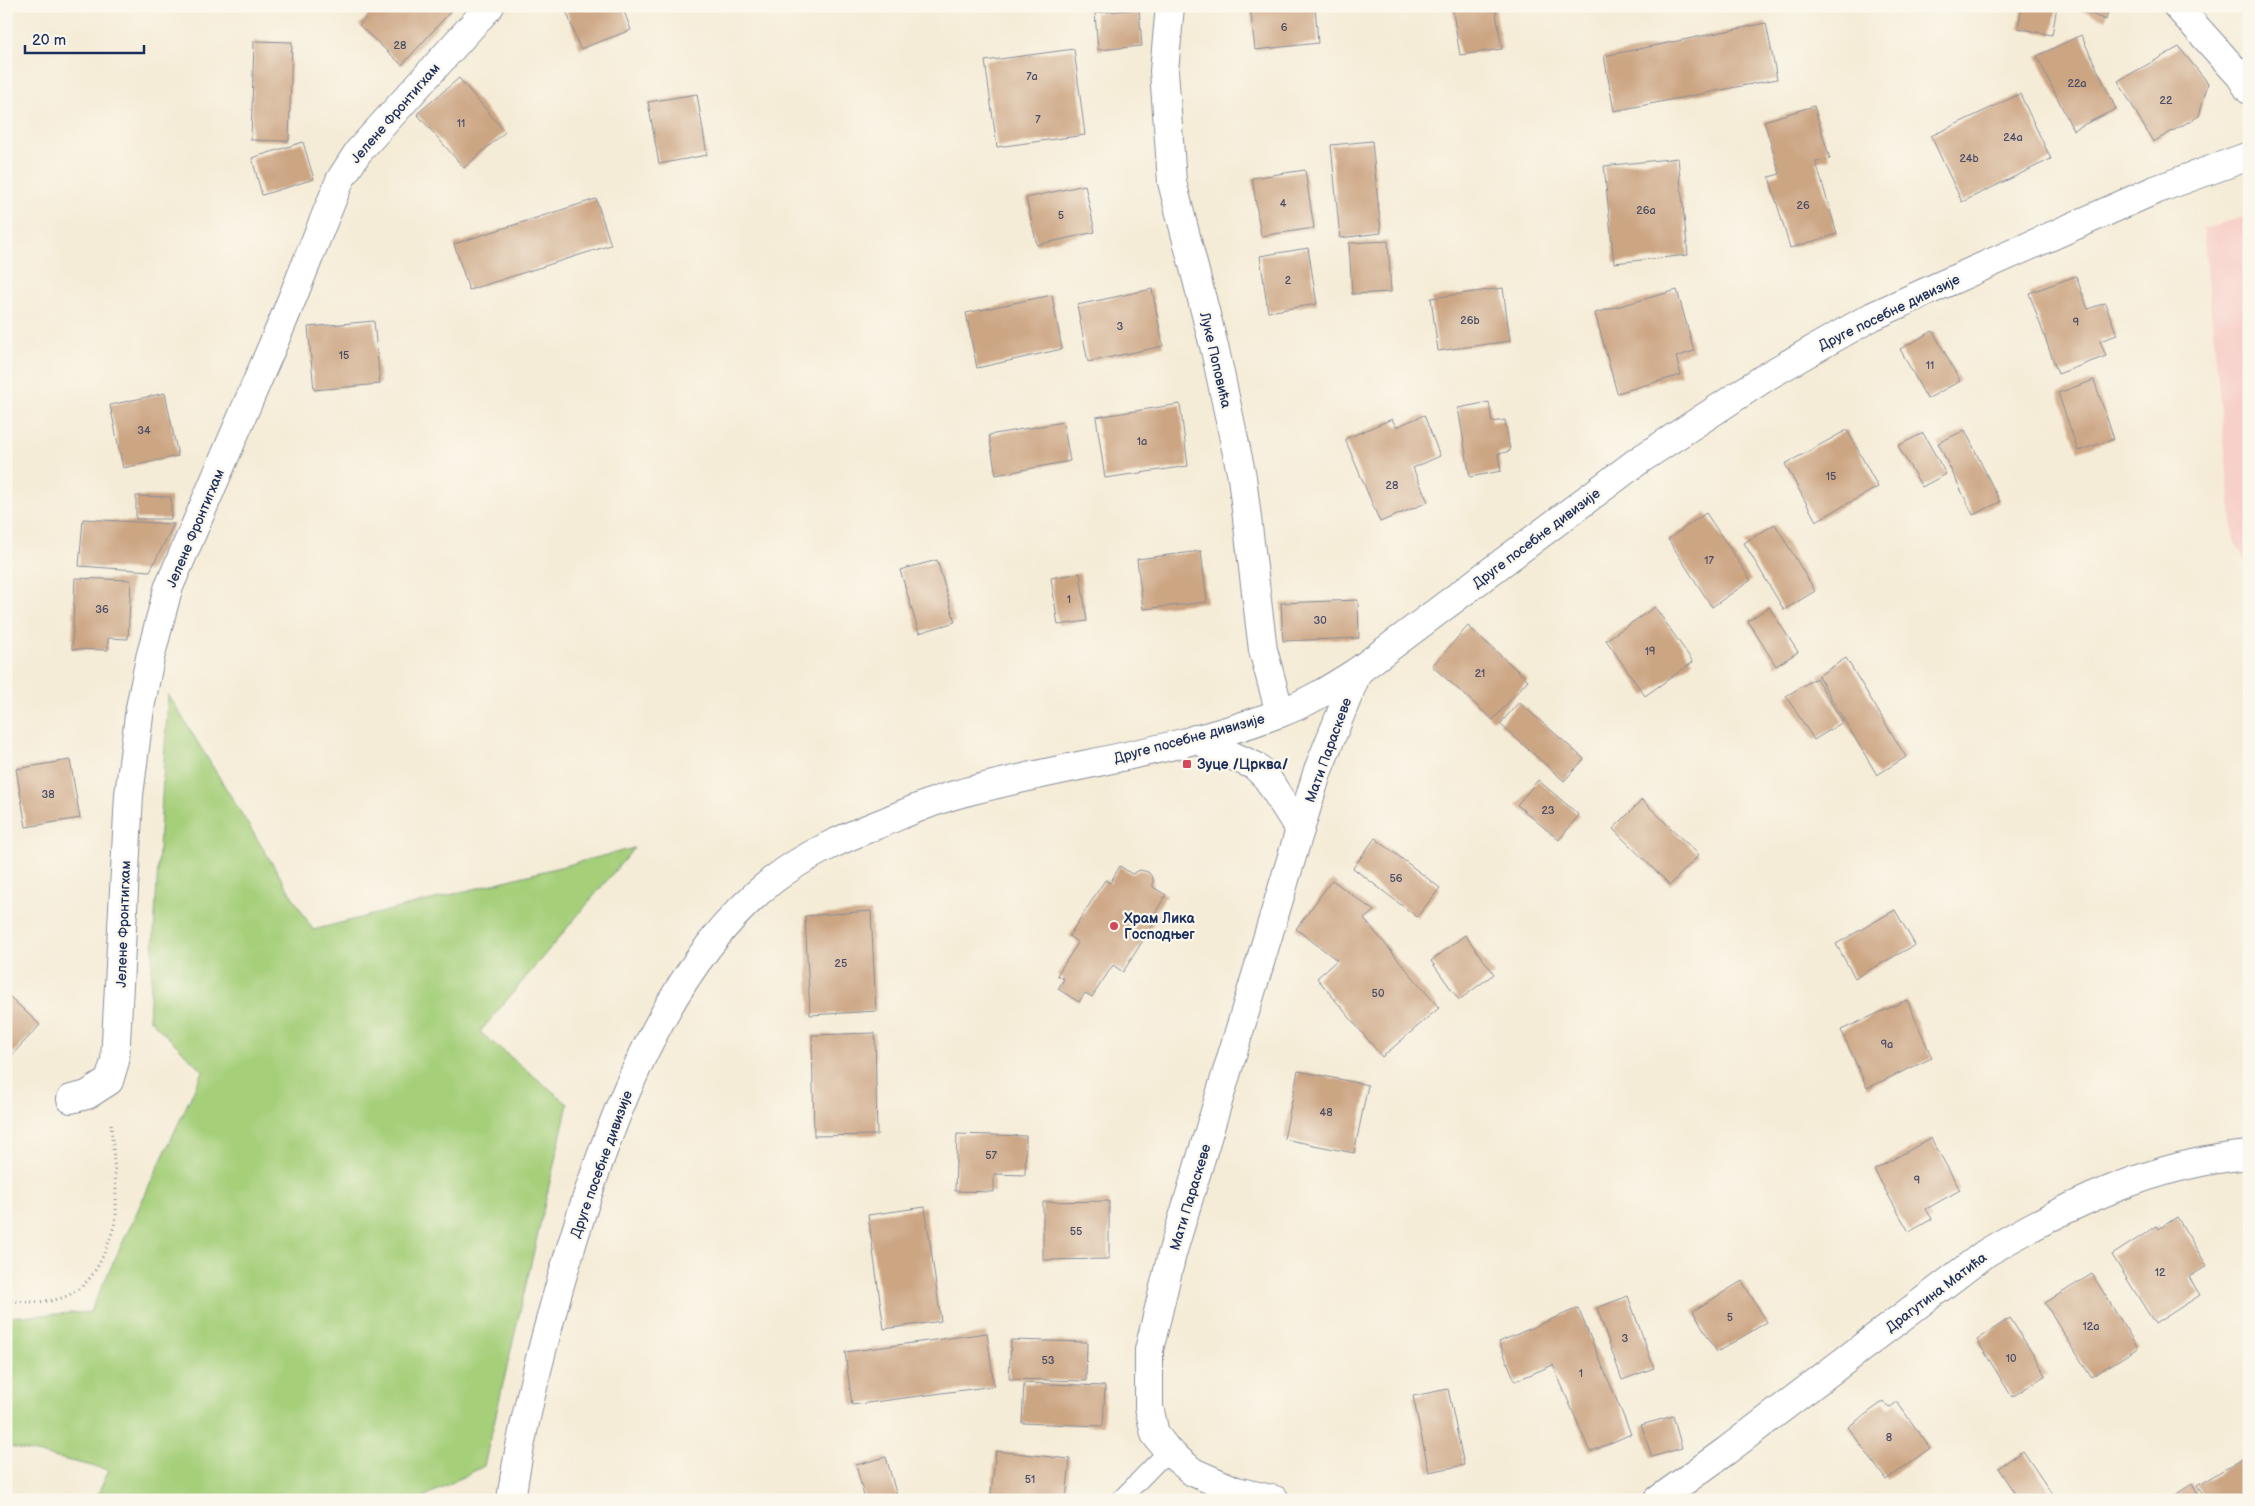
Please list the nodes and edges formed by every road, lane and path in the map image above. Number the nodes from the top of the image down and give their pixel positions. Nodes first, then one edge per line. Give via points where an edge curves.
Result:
1 (490, 6) edge
2 (1170, 6) edge
3 (2177, 6) edge
4 (2249, 90) edge
5 (2249, 156) edge
6 (1358, 671) junction
7 (1280, 714) junction
8 (1196, 739) junction
9 (1300, 830) junction
10 (109, 1081) junction
11 (70, 1100) dead end
12 (2249, 1156) edge
13 (6, 1300) edge
14 (1168, 1451) junction
15 (511, 1500) edge
16 (1120, 1500) edge
17 (1274, 1500) edge
18 (1658, 1500) edge

1 - 10 street, Јелене Фронтигхам via 358,152 340,180 284,321 168,589 140,708 129,796 119,1017 115,1061
2 - 7 street, Луке Поповића via 1164,71 1172,182 1215,350 1242,477 1263,650
3 - 4 street
5 - 6 street, Друге посебне дивизије via 2155,190 1873,316 1815,348 1638,461
6 - 7 street, Друге посебне дивизије
6 - 9 street, Мати Параскеве via 1318,770
7 - 8 street, Друге посебне дивизије
8 - 9 street, Мати Параскеве via 1255,766 1267,778
8 - 15 street, Друге посебне дивизије via 956,794 915,808 850,836 795,865 734,915 705,948 655,1032 611,1128 571,1245 537,1369 517,1456
9 - 14 street, Мати Параскеве via 1172,1254 1149,1350 1149,1407 1155,1434
10 - 11 street via 87,1095
10 - 13 path via 116,1216 100,1264 77,1293 55,1301
12 - 18 street, Драгутина Матића via 2162,1171 2090,1198 2030,1227 1986,1253
14 - 16 lane
14 - 17 street, Мати Параскеве via 1193,1472 1236,1490

